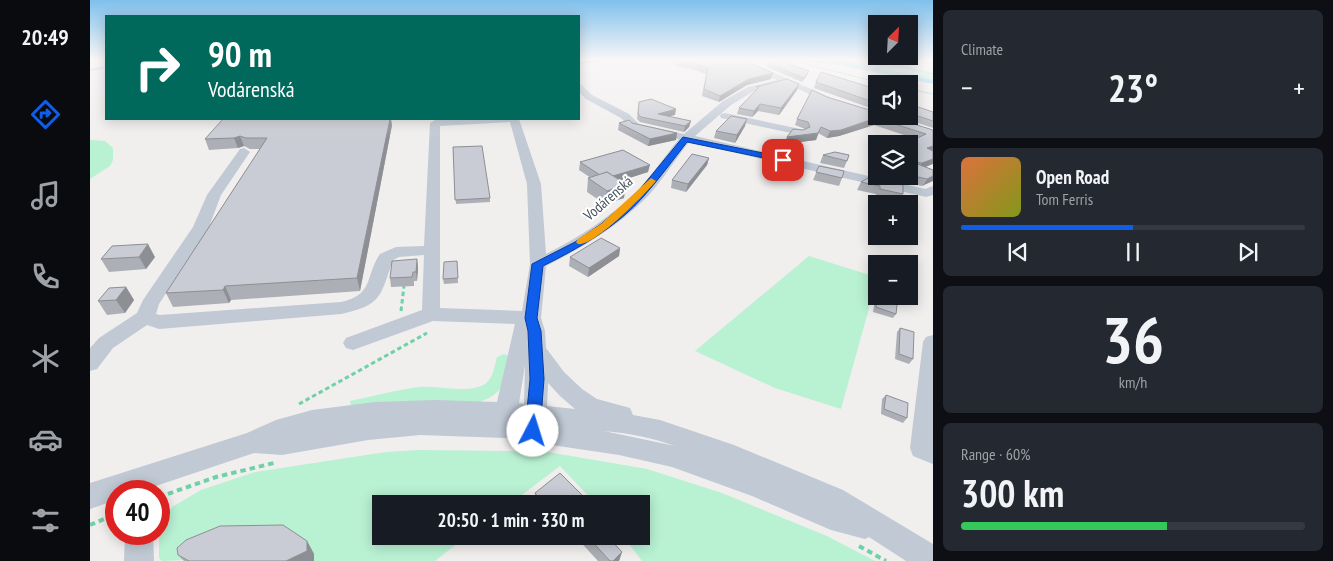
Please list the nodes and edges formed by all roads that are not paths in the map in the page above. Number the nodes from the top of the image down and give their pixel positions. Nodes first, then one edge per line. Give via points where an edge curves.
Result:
1 (759, 86) edge
2 (801, 86) edge
3 (580, 88) edge
4 (845, 105) edge
5 (714, 114) junction
6 (494, 120) edge
7 (514, 120) edge
8 (800, 132) edge
9 (685, 139) junction
10 (244, 152) dead end
11 (933, 190) edge
12 (432, 250) junction
13 (538, 264) junction
14 (431, 314) junction
15 (144, 316) junction
16 (531, 318) junction
17 (933, 342) edge
18 (353, 344) dead end
19 (535, 348) junction
20 (90, 363) edge
21 (931, 381) edge
22 (507, 420) junction
23 (533, 423) junction
24 (660, 430) junction
25 (933, 453) edge
26 (151, 480) edge
27 (105, 493) edge
28 (90, 496) edge
29 (882, 530) junction
30 (139, 545) edge
31 (139, 561) edge
32 (933, 561) edge

1 - 5 street, Vodárenská via 751,88
2 - 4 street
3 - 9 street via 589,97 625,116 635,126
5 - 8 street
5 - 9 street, Vodárenská
6 - 12 street via 435,123
7 - 13 street via 534,184
9 - 11 street via 926,193
9 - 13 street, Vodárenská via 640,196 578,244
10 - 15 street via 214,195 201,227
12 - 14 street
12 - 15 street via 396,252 386,258 374,292 360,304 159,322
13 - 16 street
14 - 16 street
14 - 18 street
15 - 20 street via 106,343
16 - 19 street
16 - 22 street via 522,328
17 - 21 street
19 - 23 street via 537,390
19 - 24 street via 554,377 581,401
21 - 25 street via 922,448
22 - 23 street
22 - 26 street via 368,430 282,444 254,442
23 - 24 street via 612,422
23 - 29 street via 672,456 757,485 830,516
24 - 29 street via 734,456 834,499
27 - 28 street
29 - 32 street
30 - 31 street

